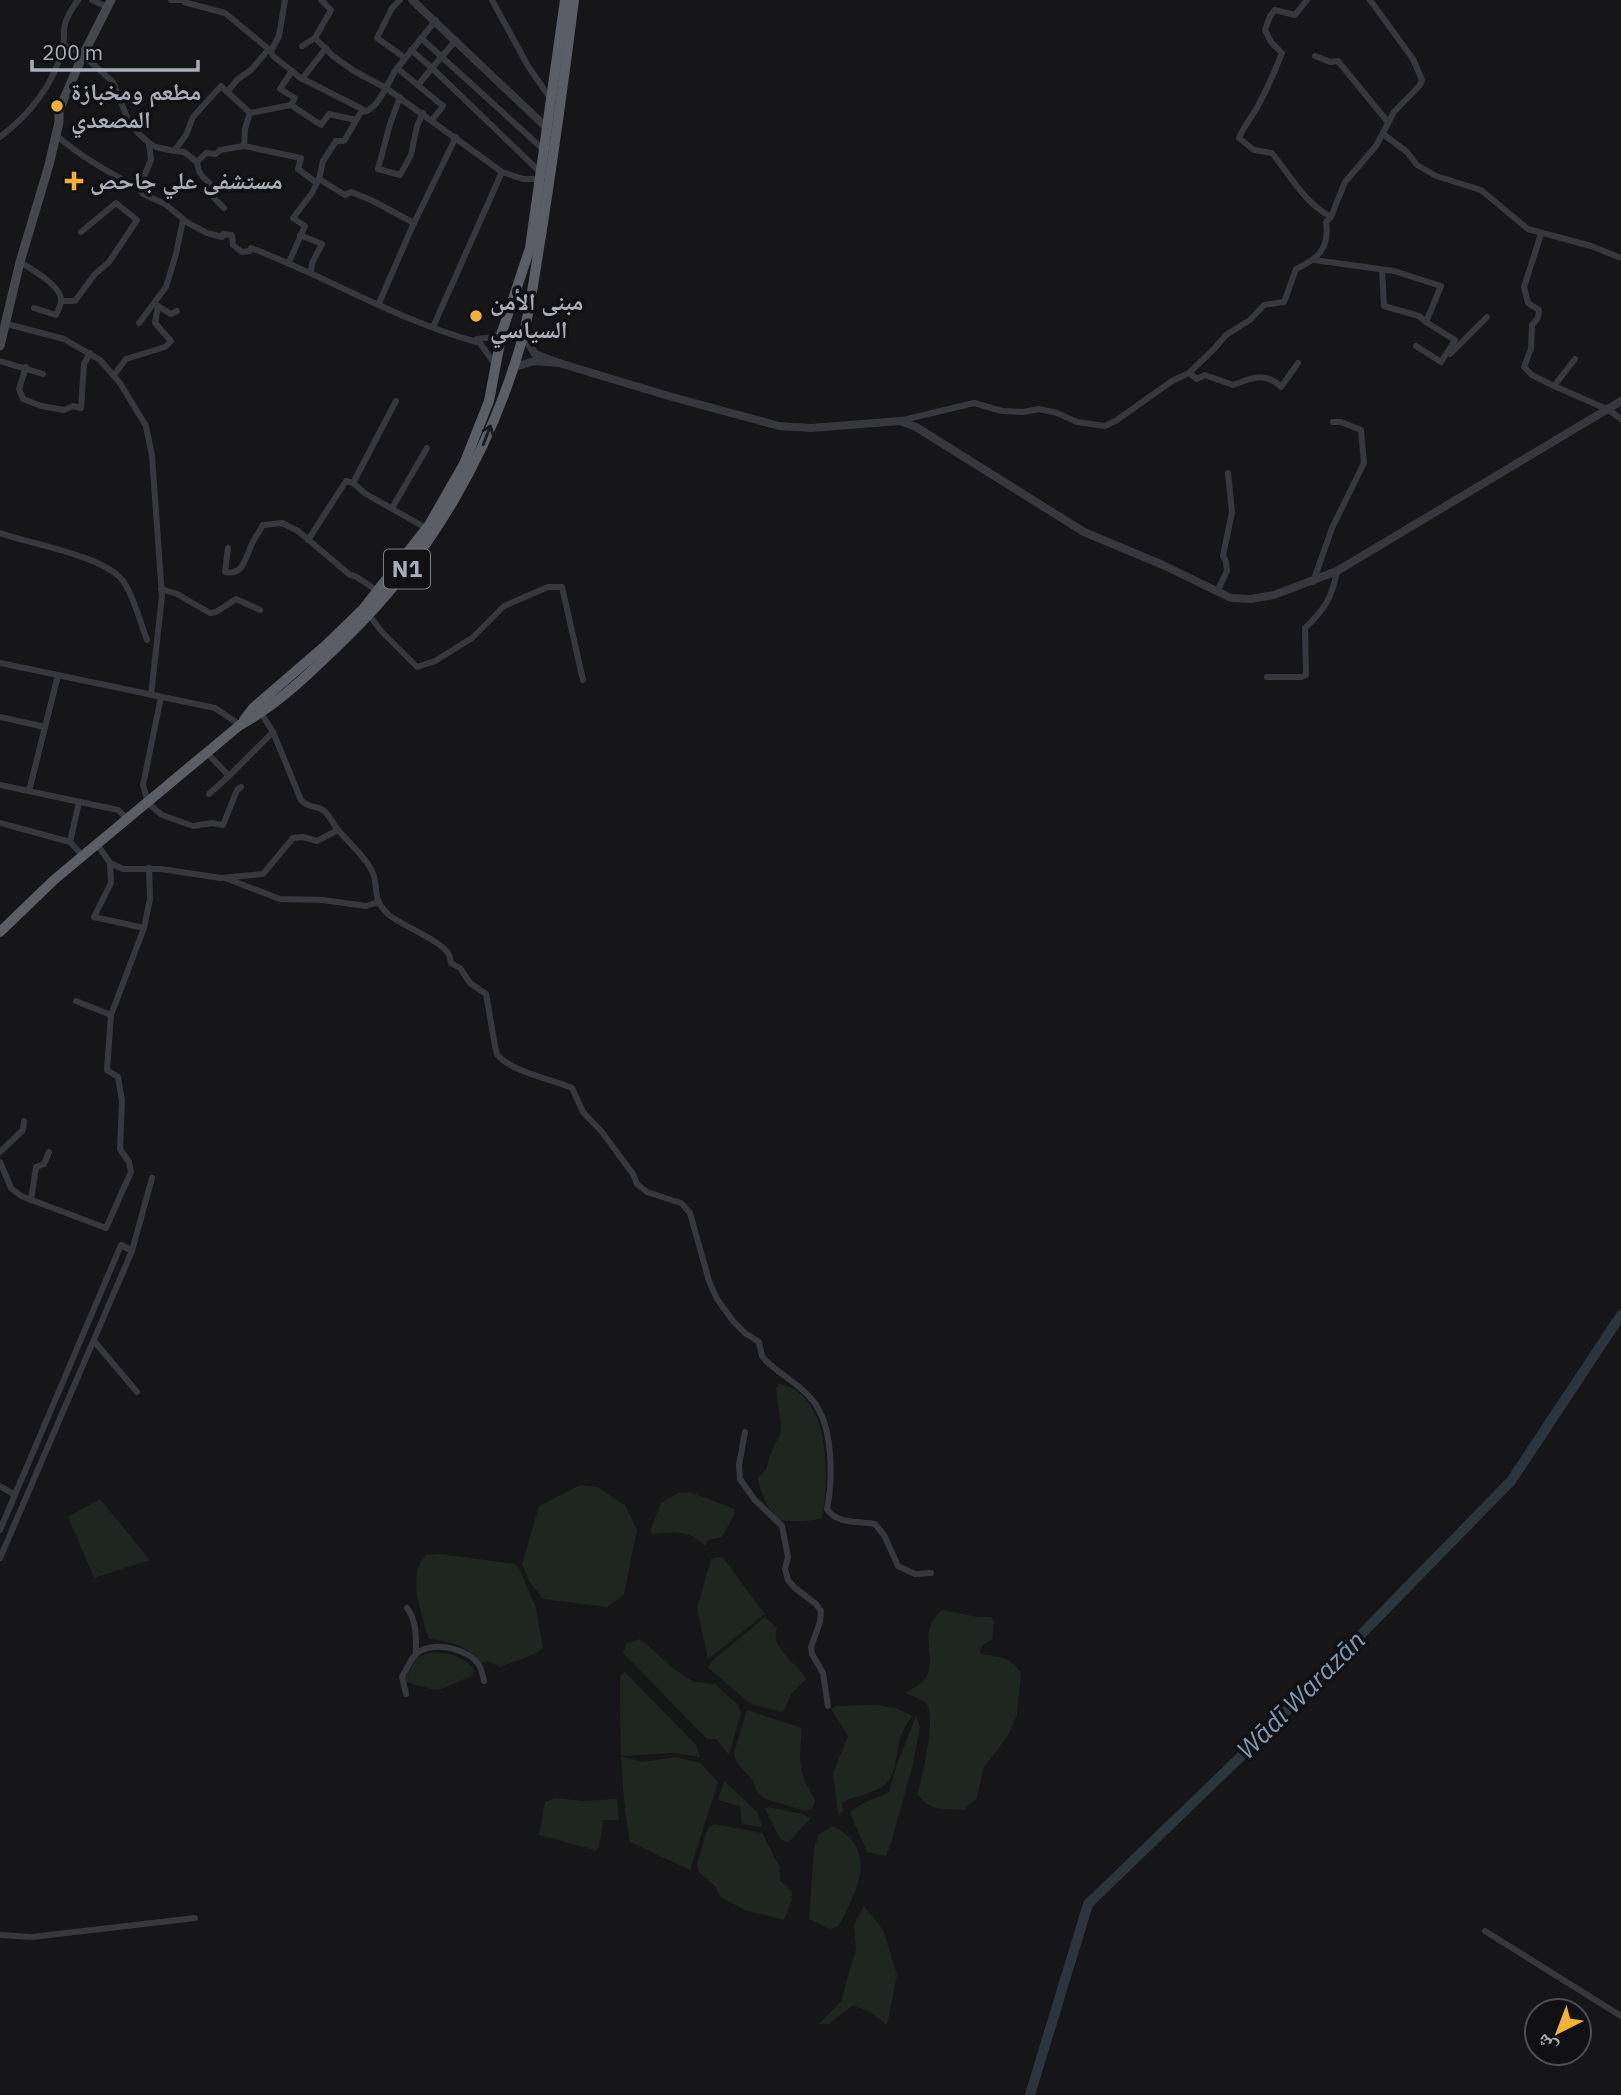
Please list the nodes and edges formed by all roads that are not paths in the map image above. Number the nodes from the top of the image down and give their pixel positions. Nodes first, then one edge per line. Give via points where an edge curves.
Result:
1 (78, 0) edge
2 (92, 0) edge
3 (172, 0) edge
4 (285, 0) edge
5 (321, 0) edge
6 (400, 0) edge
7 (412, 0) edge
8 (492, 0) edge
9 (565, 0) edge
10 (574, 0) edge
11 (1307, 0) edge
12 (1370, 0) edge
13 (184, 1) edge
14 (109, 4) edge
15 (436, 20) junction
16 (315, 38) junction
17 (421, 38) junction
18 (456, 40) junction
19 (64, 45) junction
20 (302, 46) dead end
21 (1289, 46) dead end
22 (326, 48) junction
23 (270, 50) junction
24 (411, 50) junction
25 (1282, 53) junction
26 (83, 55) junction
27 (1315, 56) dead end
28 (442, 57) junction
29 (405, 58) junction
30 (397, 68) junction
31 (432, 68) junction
32 (292, 71) junction
33 (302, 79) junction
34 (418, 85) junction
35 (386, 88) junction
36 (227, 92) junction
37 (400, 97) junction
38 (550, 98) junction
39 (291, 105) junction
40 (368, 112) junction
41 (250, 113) junction
42 (423, 113) junction
43 (356, 120) junction
44 (432, 120) junction
45 (1387, 121) junction
46 (547, 128) junction
47 (54, 134) junction
48 (1383, 134) junction
49 (0, 137) edge
50 (456, 137) junction
51 (149, 143) junction
52 (244, 146) junction
53 (544, 150) junction
54 (174, 151) junction
55 (197, 162) junction
56 (502, 172) junction
57 (540, 175) junction
58 (318, 181) junction
59 (139, 188) junction
60 (224, 208) dead end
61 (1331, 217) junction
62 (183, 220) junction
63 (414, 223) junction
64 (81, 232) dead end
65 (1541, 234) junction
66 (300, 235) junction
67 (1621, 258) edge
68 (1314, 260) junction
69 (20, 262) junction
70 (289, 262) junction
71 (1382, 270) junction
72 (311, 272) junction
73 (62, 301) junction
74 (156, 305) junction
75 (378, 305) junction
76 (34, 308) dead end
77 (177, 311) dead end
78 (1487, 317) dead end
79 (1426, 322) junction
80 (139, 323) dead end
81 (7, 324) junction
82 (433, 327) junction
83 (503, 329) junction
84 (523, 335) junction
85 (460, 338) junction
86 (0, 346) edge
87 (1416, 346) dead end
88 (90, 353) junction
89 (1575, 359) dead end
90 (1444, 360) junction
91 (0, 361) edge
92 (495, 363) junction
93 (559, 363) junction
94 (1298, 363) dead end
95 (26, 367) junction
96 (512, 368) junction
97 (1189, 373) junction
98 (43, 374) dead end
99 (114, 375) junction
100 (1554, 386) junction
101 (396, 401) dead end
102 (1621, 401) edge
103 (1609, 410) junction
104 (1621, 419) edge
105 (900, 421) junction
106 (1333, 422) dead end
107 (427, 448) dead end
108 (1228, 473) dead end
109 (353, 483) junction
110 (392, 508) junction
111 (426, 528) junction
112 (0, 533) edge
113 (308, 540) junction
114 (228, 548) dead end
115 (1337, 571) junction
116 (1313, 582) junction
117 (161, 589) junction
118 (378, 592) junction
119 (1217, 592) junction
120 (260, 610) dead end
121 (369, 615) junction
122 (147, 640) dead end
123 (0, 663) edge
124 (58, 676) junction
125 (1267, 677) dead end
126 (583, 680) dead end
127 (151, 695) junction
128 (161, 697) junction
129 (261, 713) junction
130 (0, 717) edge
131 (240, 725) junction
132 (45, 727) junction
133 (273, 733) junction
134 (207, 753) junction
135 (229, 776) junction
136 (0, 785) edge
137 (241, 787) dead end
138 (29, 791) junction
139 (209, 794) dead end
140 (79, 802) junction
141 (148, 803) junction
142 (128, 819) junction
143 (0, 823) edge
144 (338, 830) junction
145 (70, 842) junction
146 (97, 844) junction
147 (83, 856) junction
148 (110, 863) junction
149 (149, 868) junction
150 (223, 877) junction
151 (379, 902) junction
152 (144, 928) junction
153 (0, 932) edge
154 (76, 1001) dead end
155 (111, 1015) junction
156 (24, 1121) dead end
157 (0, 1152) edge
158 (49, 1152) dead end
159 (0, 1163) edge
160 (152, 1178) dead end
161 (32, 1200) junction
162 (132, 1251) junction
163 (93, 1341) junction
164 (137, 1392) dead end
165 (745, 1432) dead end
166 (0, 1486) edge
167 (15, 1494) junction
168 (0, 1530) edge
169 (0, 1558) edge
170 (931, 1573) dead end
171 (407, 1608) dead end
172 (416, 1654) junction
173 (484, 1681) dead end
174 (406, 1694) dead end
175 (828, 1706) dead end
176 (195, 1918) dead end
177 (1485, 1931) dead end
178 (0, 1935) edge
179 (1621, 2016) edge

1 - 19 street via 65,24
2 - 14 street
3 - 13 street
4 - 23 street via 279,36
5 - 16 street via 331,10
6 - 29 street via 377,38
7 - 15 street
8 - 38 street
9 - 38 highway
10 - 84 highway, N1 via 550,181
11 - 25 street via 1295,15 1275,10 1270,16 1265,30
12 - 45 street via 1422,80
13 - 23 street via 225,13
14 - 26 main road
15 - 17 street
15 - 18 street
16 - 20 street
16 - 22 street
17 - 24 street
17 - 28 street
18 - 28 street
18 - 46 street
19 - 26 street
19 - 49 street via 38,100
21 - 25 street
22 - 33 street
22 - 35 street via 354,71
23 - 32 street
23 - 36 street
24 - 29 street
24 - 31 street
25 - 61 street via 1273,79 1239,138 1254,150 1272,153 1292,183
26 - 47 main road
26 - 51 street via 113,82 127,117
27 - 45 street via 1338,61
28 - 31 street
28 - 53 street
29 - 30 street
30 - 34 street
30 - 35 street
31 - 34 street
31 - 57 street
32 - 33 street
32 - 39 street via 280,89 295,97
33 - 40 street
34 - 44 street via 443,106
35 - 37 street
35 - 40 street
36 - 41 street
36 - 54 street via 222,86 205,104
37 - 42 street
37 - 42 street via 378,169 400,175
38 - 46 highway
39 - 41 street
39 - 43 street via 321,125 329,114
40 - 43 street via 361,112
41 - 52 street
42 - 44 street
43 - 58 street via 344,142 336,141 323,161
44 - 50 street
45 - 48 street
46 - 53 highway
47 - 59 street via 91,162
47 - 69 main road
48 - 61 street via 1345,182
48 - 65 street via 1417,165 1481,190 1528,229
50 - 56 street
50 - 63 street
51 - 54 street
51 - 59 street via 151,160
52 - 55 street via 206,153
52 - 58 street via 301,158 298,169
53 - 57 highway
54 - 55 street
55 - 60 street via 201,174 211,182 213,197
56 - 57 street via 523,179
56 - 82 street
57 - 83 highway via 530,248
58 - 63 street via 345,195 362,196
58 - 66 street via 293,218 305,226
59 - 62 street
61 - 68 street via 1326,222 1326,240
62 - 70 street via 206,233 232,234 233,245 242,252 251,248
62 - 74 street via 169,279
63 - 75 street
64 - 73 street via 116,203 137,220 75,301
65 - 67 street
65 - 100 street via 1524,287 1528,303 1539,310 1524,367
66 - 70 street
66 - 72 street via 321,244
68 - 71 street
68 - 97 street via 1296,269 1284,302 1265,305 1250,320 1234,327
69 - 73 street via 51,283
69 - 81 main road
70 - 72 street
71 - 79 street via 1384,306
71 - 79 street via 1441,286
72 - 75 street
73 - 76 street via 56,315
74 - 77 street via 171,314
74 - 80 street
74 - 99 street via 155,323 171,341 126,359
75 - 82 street
78 - 90 street
79 - 90 street via 1455,340
81 - 86 main road
81 - 88 street via 64,339
82 - 85 street
83 - 84 highway via 516,325
83 - 85 street via 489,339
83 - 92 highway, N1
84 - 93 street via 535,354
84 - 96 highway, N1
85 - 92 street via 480,343
87 - 90 street
88 - 95 street via 84,364 81,408 64,410 23,399 19,389
88 - 99 street
89 - 100 street
91 - 95 street
92 - 96 highway via 500,374
92 - 111 highway, N1 / N1 via 488,401 464,464
93 - 96 street via 534,361
93 - 105 street via 779,426
94 - 97 street via 1281,387 1266,377 1252,376 1233,385 1205,375 1197,379
95 - 98 street
121 -> 96 highway, N1 via 416,558 458,494 485,443
97 - 105 street via 1105,426 1040,409 1002,411 974,403
99 - 117 street via 146,426
100 - 103 street
101 - 109 street
102 - 103 street
103 - 104 street
103 - 115 street
105 - 119 street via 1084,532
106 - 116 street via 1361,430 1364,463 1332,528
107 - 110 street
108 - 119 street via 1232,512 1223,556 1227,571
109 - 110 street
109 - 113 street via 346,481
110 - 111 street
111 - 118 highway, N1 / N1
112 - 122 street via 72,553 114,573 125,582
113 - 114 street via 282,523 263,525 246,560 232,574 225,572
113 - 118 street
115 - 116 street
115 - 125 street via 1323,611 1306,628 1306,675
116 - 119 street via 1251,599
117 - 120 street via 210,612 236,599
117 - 127 street
118 - 131 highway, N1 / N1
121 - 126 street via 416,667 472,638 504,606 548,587 562,587
121 - 129 highway, N1
123 - 124 street
124 - 127 street
124 - 132 street
127 - 128 street
128 - 131 street via 215,708
128 - 141 street via 143,785
129 - 131 highway, N1
129 - 133 street
130 - 132 street
131 - 134 highway, N1
132 - 138 street
133 - 135 street
133 - 144 street via 305,806 325,811
134 - 135 street
134 - 141 highway, N1
135 - 139 street
136 - 138 street
137 - 141 street via 223,825 194,826 162,815
138 - 140 street
140 - 142 street via 118,810
140 - 145 street
141 - 142 highway, N1
142 - 146 highway, N1
143 - 145 street
144 - 150 street via 317,841 293,838 263,874
144 - 151 street via 373,873
145 - 147 street
146 - 147 highway, N1
146 - 148 street
147 - 153 highway, N1
148 - 149 street via 122,869
148 - 152 street via 111,883 94,917
149 - 150 street
149 - 152 street via 150,899
150 - 151 street via 280,898 366,906
151 - 170 street via 405,927 441,946 451,963 486,994 495,1052 539,1078 572,1088 583,1112 637,1184 681,1203 690,1213 717,1299 739,1327 759,1342 766,1361 817,1406 827,1435 832,1484 827,1508 831,1515 875,1524 898,1566 915,1574
152 - 155 street
154 - 155 street
155 - 161 street via 107,1070 118,1077 120,1149 131,1172 106,1227
156 - 157 street via 23,1130
158 - 161 street via 44,1164 36,1167
159 - 161 street via 11,1188
160 - 162 street
162 - 163 street
162 - 167 street via 121,1245
163 - 164 street
163 - 169 street
165 - 175 street via 740,1479 782,1526 788,1580 821,1611 812,1654 823,1673
166 - 167 street
167 - 168 street
171 - 172 street via 416,1632
172 - 173 street via 428,1648 459,1651 472,1657
172 - 174 street via 402,1677
176 - 178 street via 32,1937
177 - 179 street

